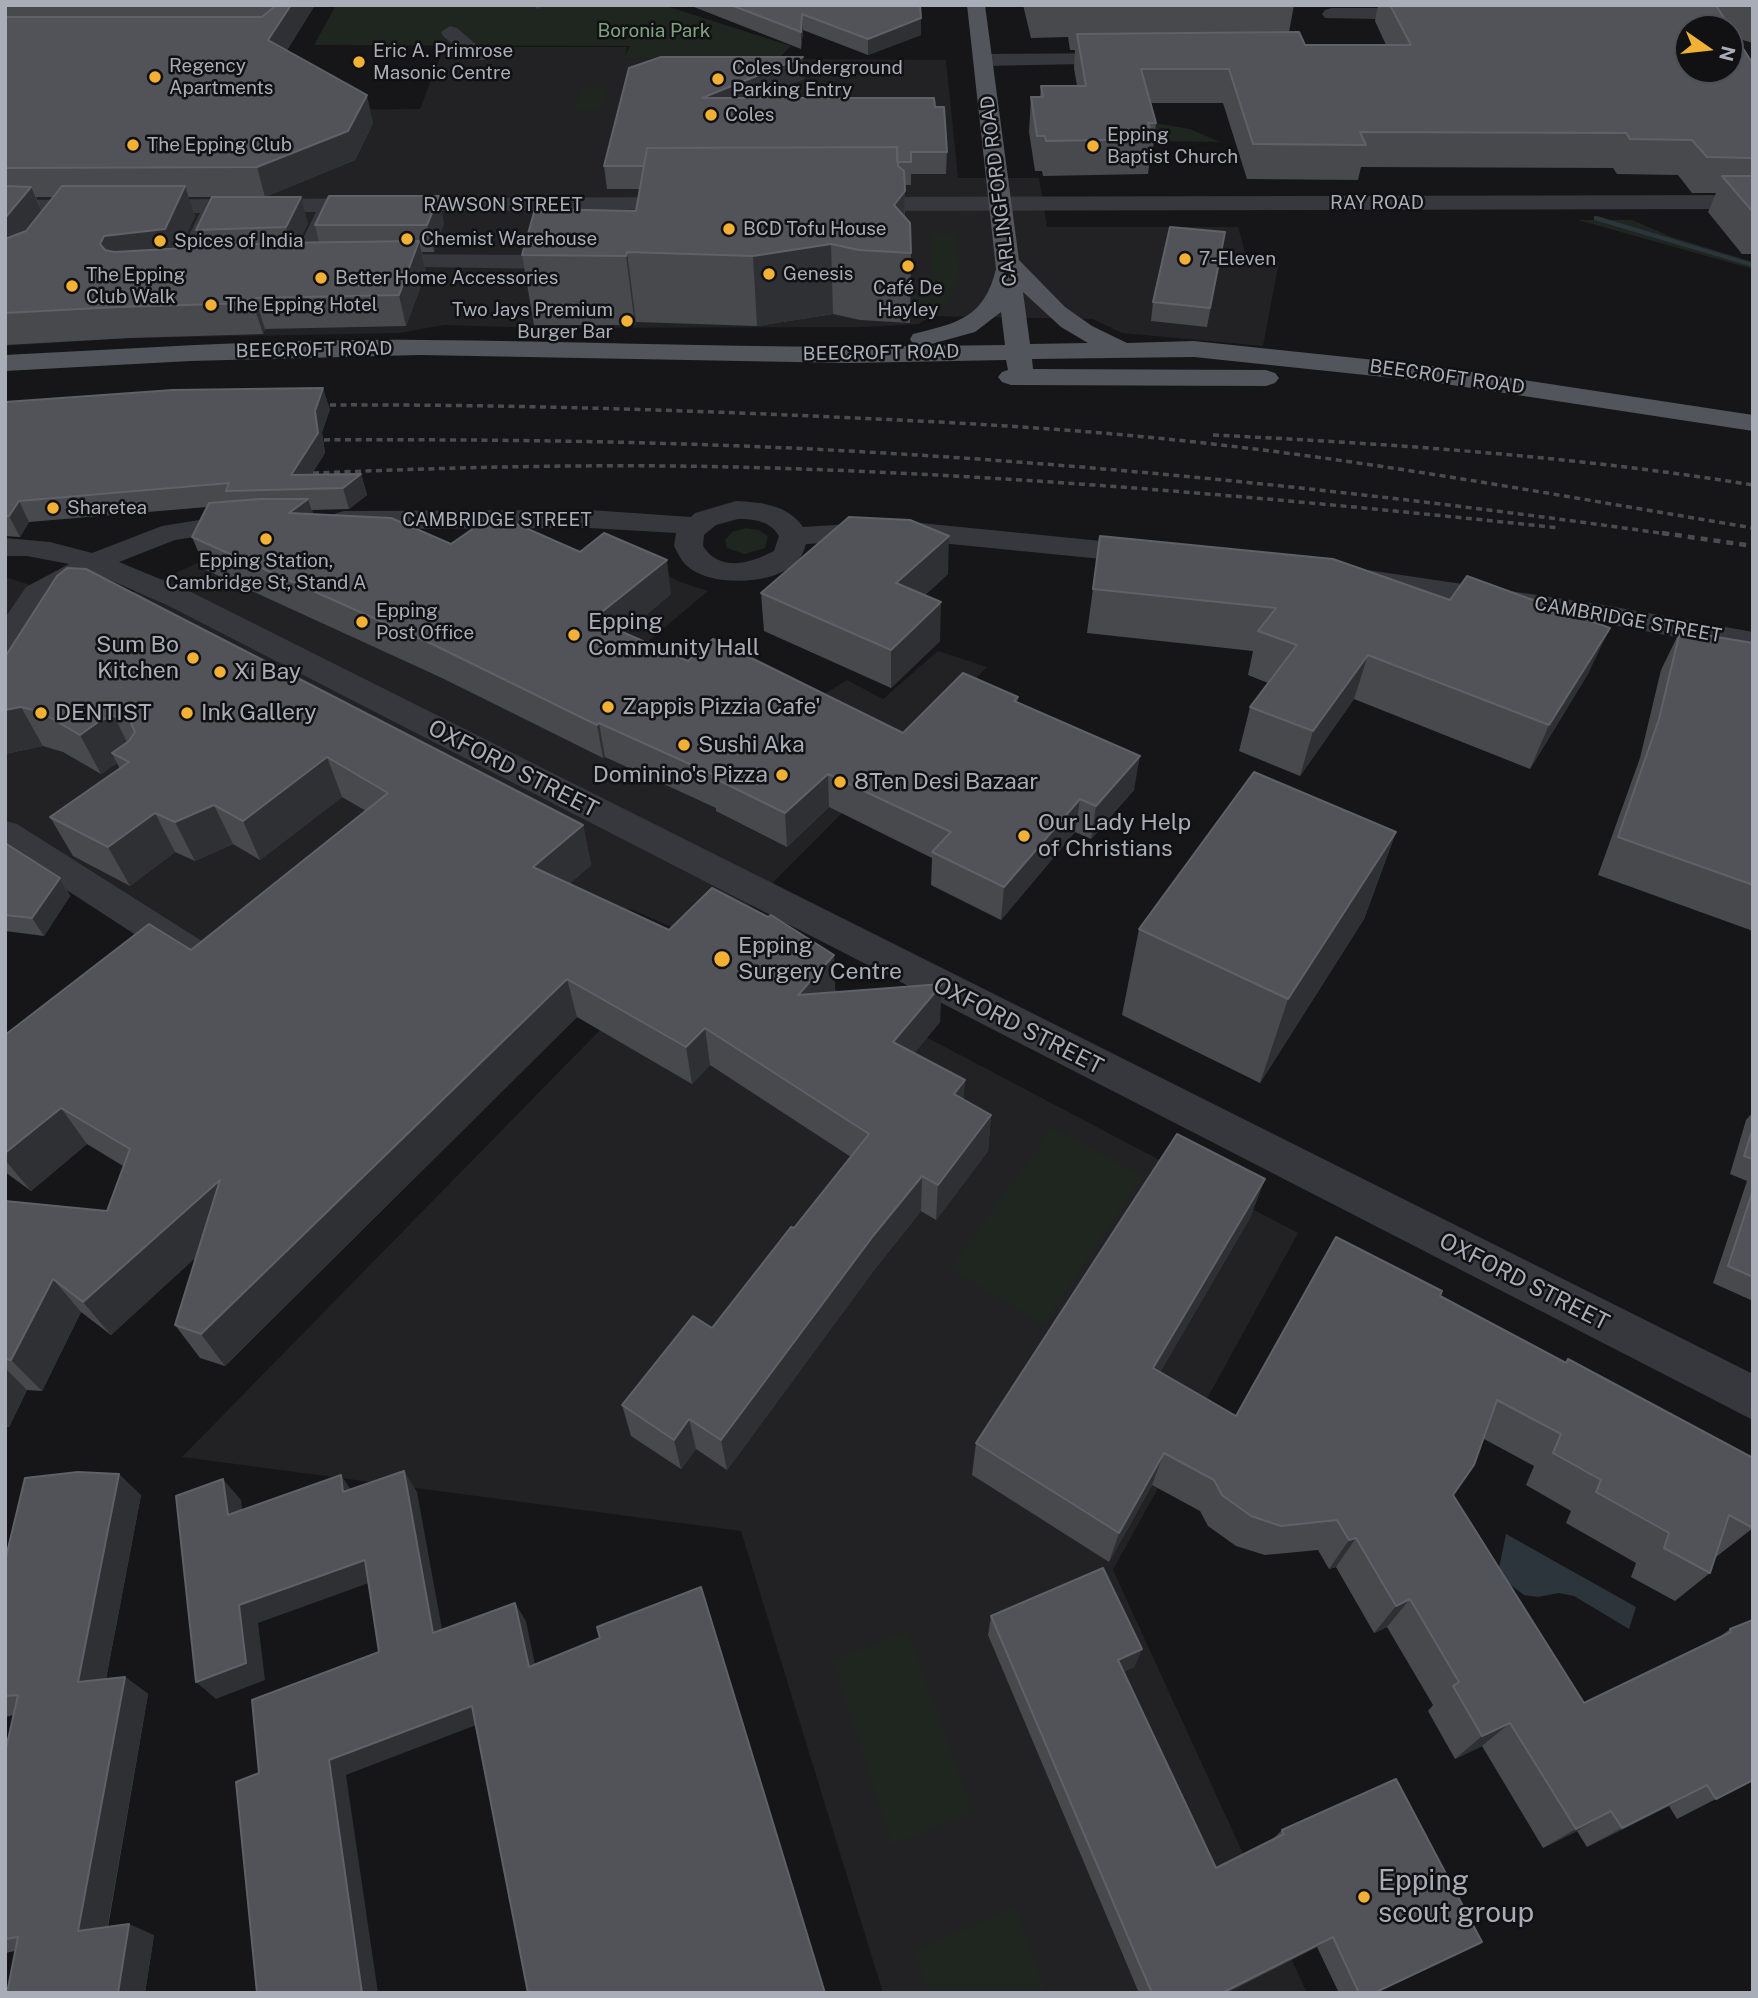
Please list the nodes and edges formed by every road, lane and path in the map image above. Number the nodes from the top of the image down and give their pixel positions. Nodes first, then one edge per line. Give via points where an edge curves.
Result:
1 (976, 5) edge
2 (1328, 10) edge
3 (1450, 14) edge
4 (450, 32) dead end
5 (1340, 35) dead end
6 (478, 56) dead end
7 (1148, 59) edge
8 (983, 60) junction
9 (1753, 202) edge
10 (715, 204) edge
11 (836, 204) edge
12 (1002, 204) junction
13 (214, 206) junction
14 (330, 206) junction
15 (5, 207) edge
16 (66, 207) junction
17 (49, 230) edge
18 (196, 242) junction
19 (354, 261) edge
20 (303, 262) junction
21 (329, 262) edge
22 (547, 262) edge
23 (1008, 263) junction
24 (232, 264) junction
25 (200, 266) junction
26 (175, 268) edge
27 (1163, 349) junction
28 (1018, 351) junction
29 (764, 352) junction
30 (5, 363) edge
31 (1021, 377) junction
32 (5, 386) edge
33 (1753, 423) edge
34 (1753, 438) edge
35 (312, 520) edge
36 (272, 521) edge
37 (695, 526) junction
38 (794, 537) junction
39 (5, 547) edge
40 (1181, 558) edge
41 (95, 562) junction
42 (1317, 572) edge
43 (8, 634) edge
44 (1753, 642) edge
45 (59, 824) edge
46 (16, 840) edge
47 (198, 957) edge
48 (1753, 1398) edge

1 - 8 main road, CARLINGFORD ROAD
2 - 3 street
2 - 5 street
4 - 6 street
7 - 8 street
8 - 12 main road, CARLINGFORD ROAD
9 - 12 street, RAY ROAD
10 - 14 street, RAWSON STREET
11 - 12 street
12 - 23 main road, CARLINGFORD ROAD
13 - 14 street, RAWSON STREET
13 - 16 street, RAWSON STREET
13 - 18 street
14 - 20 street
15 - 16 street, RAWSON STREET
16 - 17 street
18 - 24 street
18 - 25 street via 190,257
19 - 22 street
20 - 21 street
20 - 24 street
23 - 27 main road via 1072,326 1130,348
23 - 28 main road, CARLINGFORD ROAD
23 - 29 main road via 998,300 984,317 960,330 920,339
24 - 25 street
25 - 26 street
27 - 28 main road, BEECROFT ROAD
27 - 33 main road, BEECROFT ROAD via 1264,354 1432,374
28 - 29 main road, BEECROFT ROAD
28 - 31 main road, CARLINGFORD ROAD
29 - 30 main road, BEECROFT ROAD via 419,347
31 - 32 main road, BEECROFT ROAD via 407,369
31 - 34 main road, BEECROFT ROAD via 1375,383 1539,403
35 - 37 street, CAMBRIDGE STREET via 590,519
36 - 41 street via 172,532
37 - 38 street, CAMBRIDGE STREET via 720,513 753,510 781,519
37 - 38 street via 687,546 691,555 699,564 728,573 754,572 776,564 793,547
38 - 40 street via 901,530
39 - 41 street, OXFORD STREET via 21,546
41 - 43 street via 37,594
41 - 48 street, OXFORD STREET via 178,598
42 - 44 street, CAMBRIDGE STREET via 1598,613
45 - 46 street
46 - 47 street

